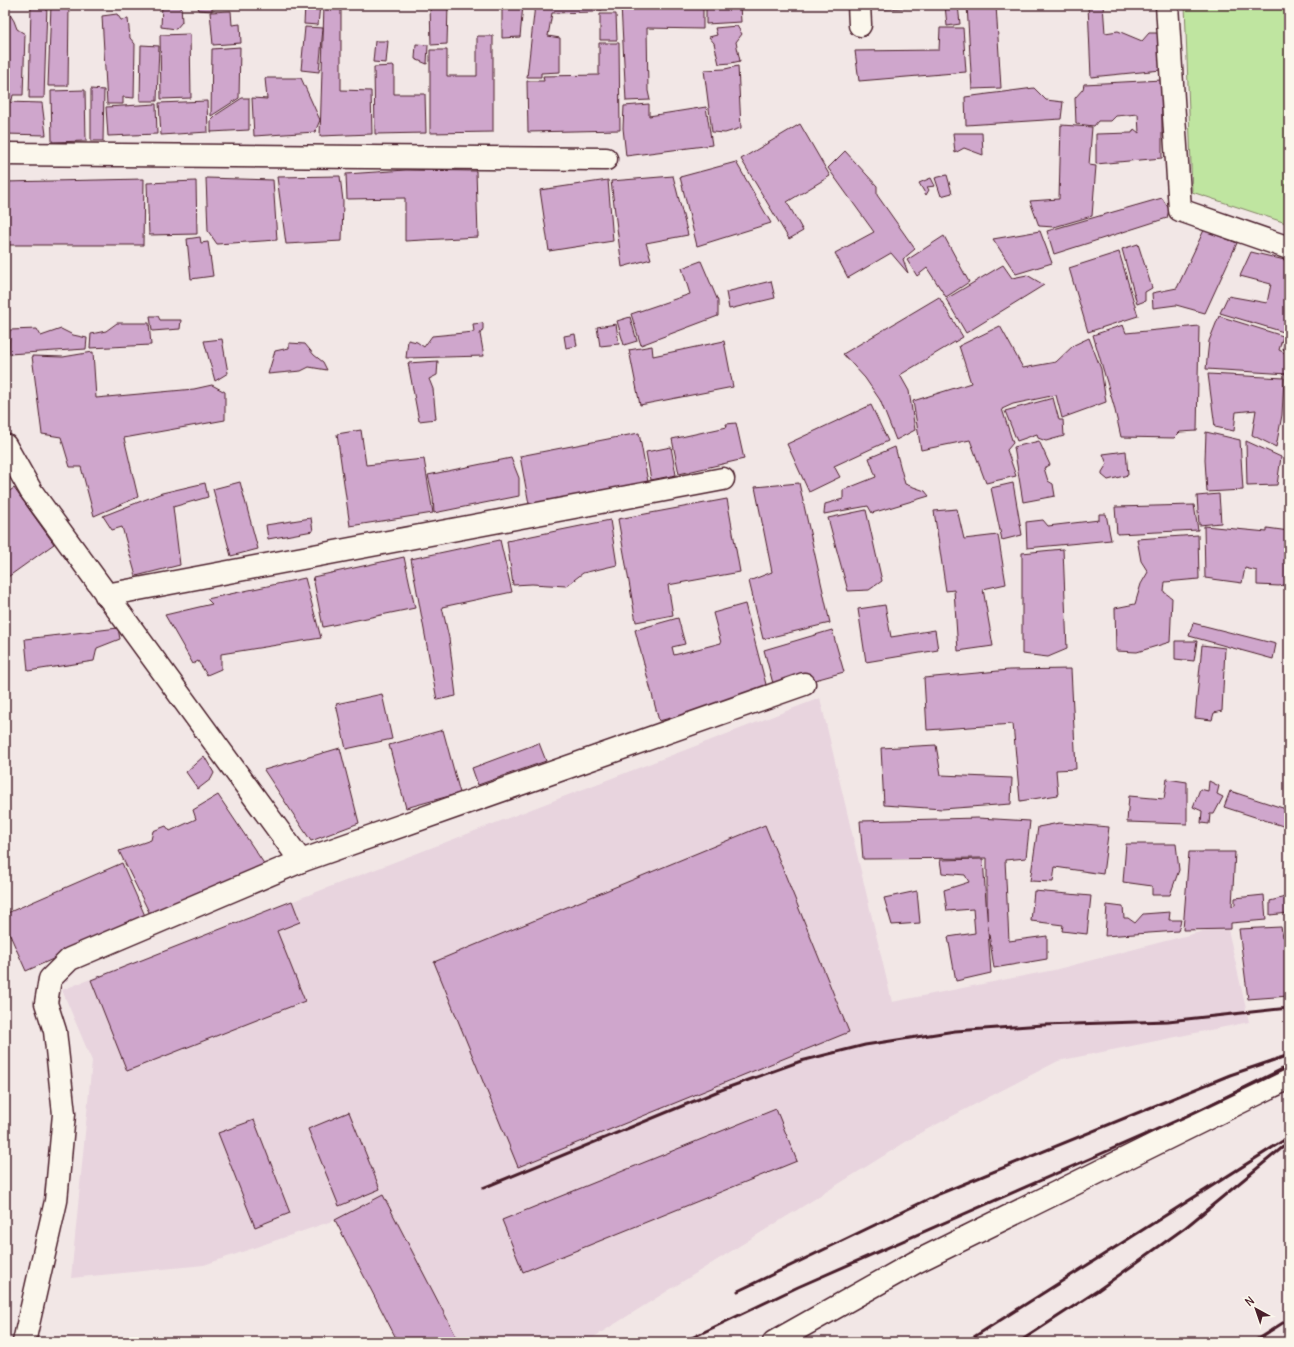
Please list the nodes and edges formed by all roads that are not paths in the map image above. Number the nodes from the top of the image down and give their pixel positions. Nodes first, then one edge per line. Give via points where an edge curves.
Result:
1 (1166, 5) edge
2 (5, 154) edge
3 (606, 159) dead end
4 (1289, 248) edge
5 (5, 445) edge
6 (723, 479) dead end
7 (106, 595) junction
8 (804, 684) dead end
9 (301, 861) junction
10 (1289, 1078) edge
11 (24, 1342) edge
12 (774, 1342) edge

1 - 4 street via 1180,210
2 - 3 street
5 - 7 street via 31,491
6 - 7 street
7 - 9 street
8 - 9 street
9 - 11 street via 70,958 50,979 46,1003 55,1031 64,1114 56,1201
10 - 12 street via 916,1262

